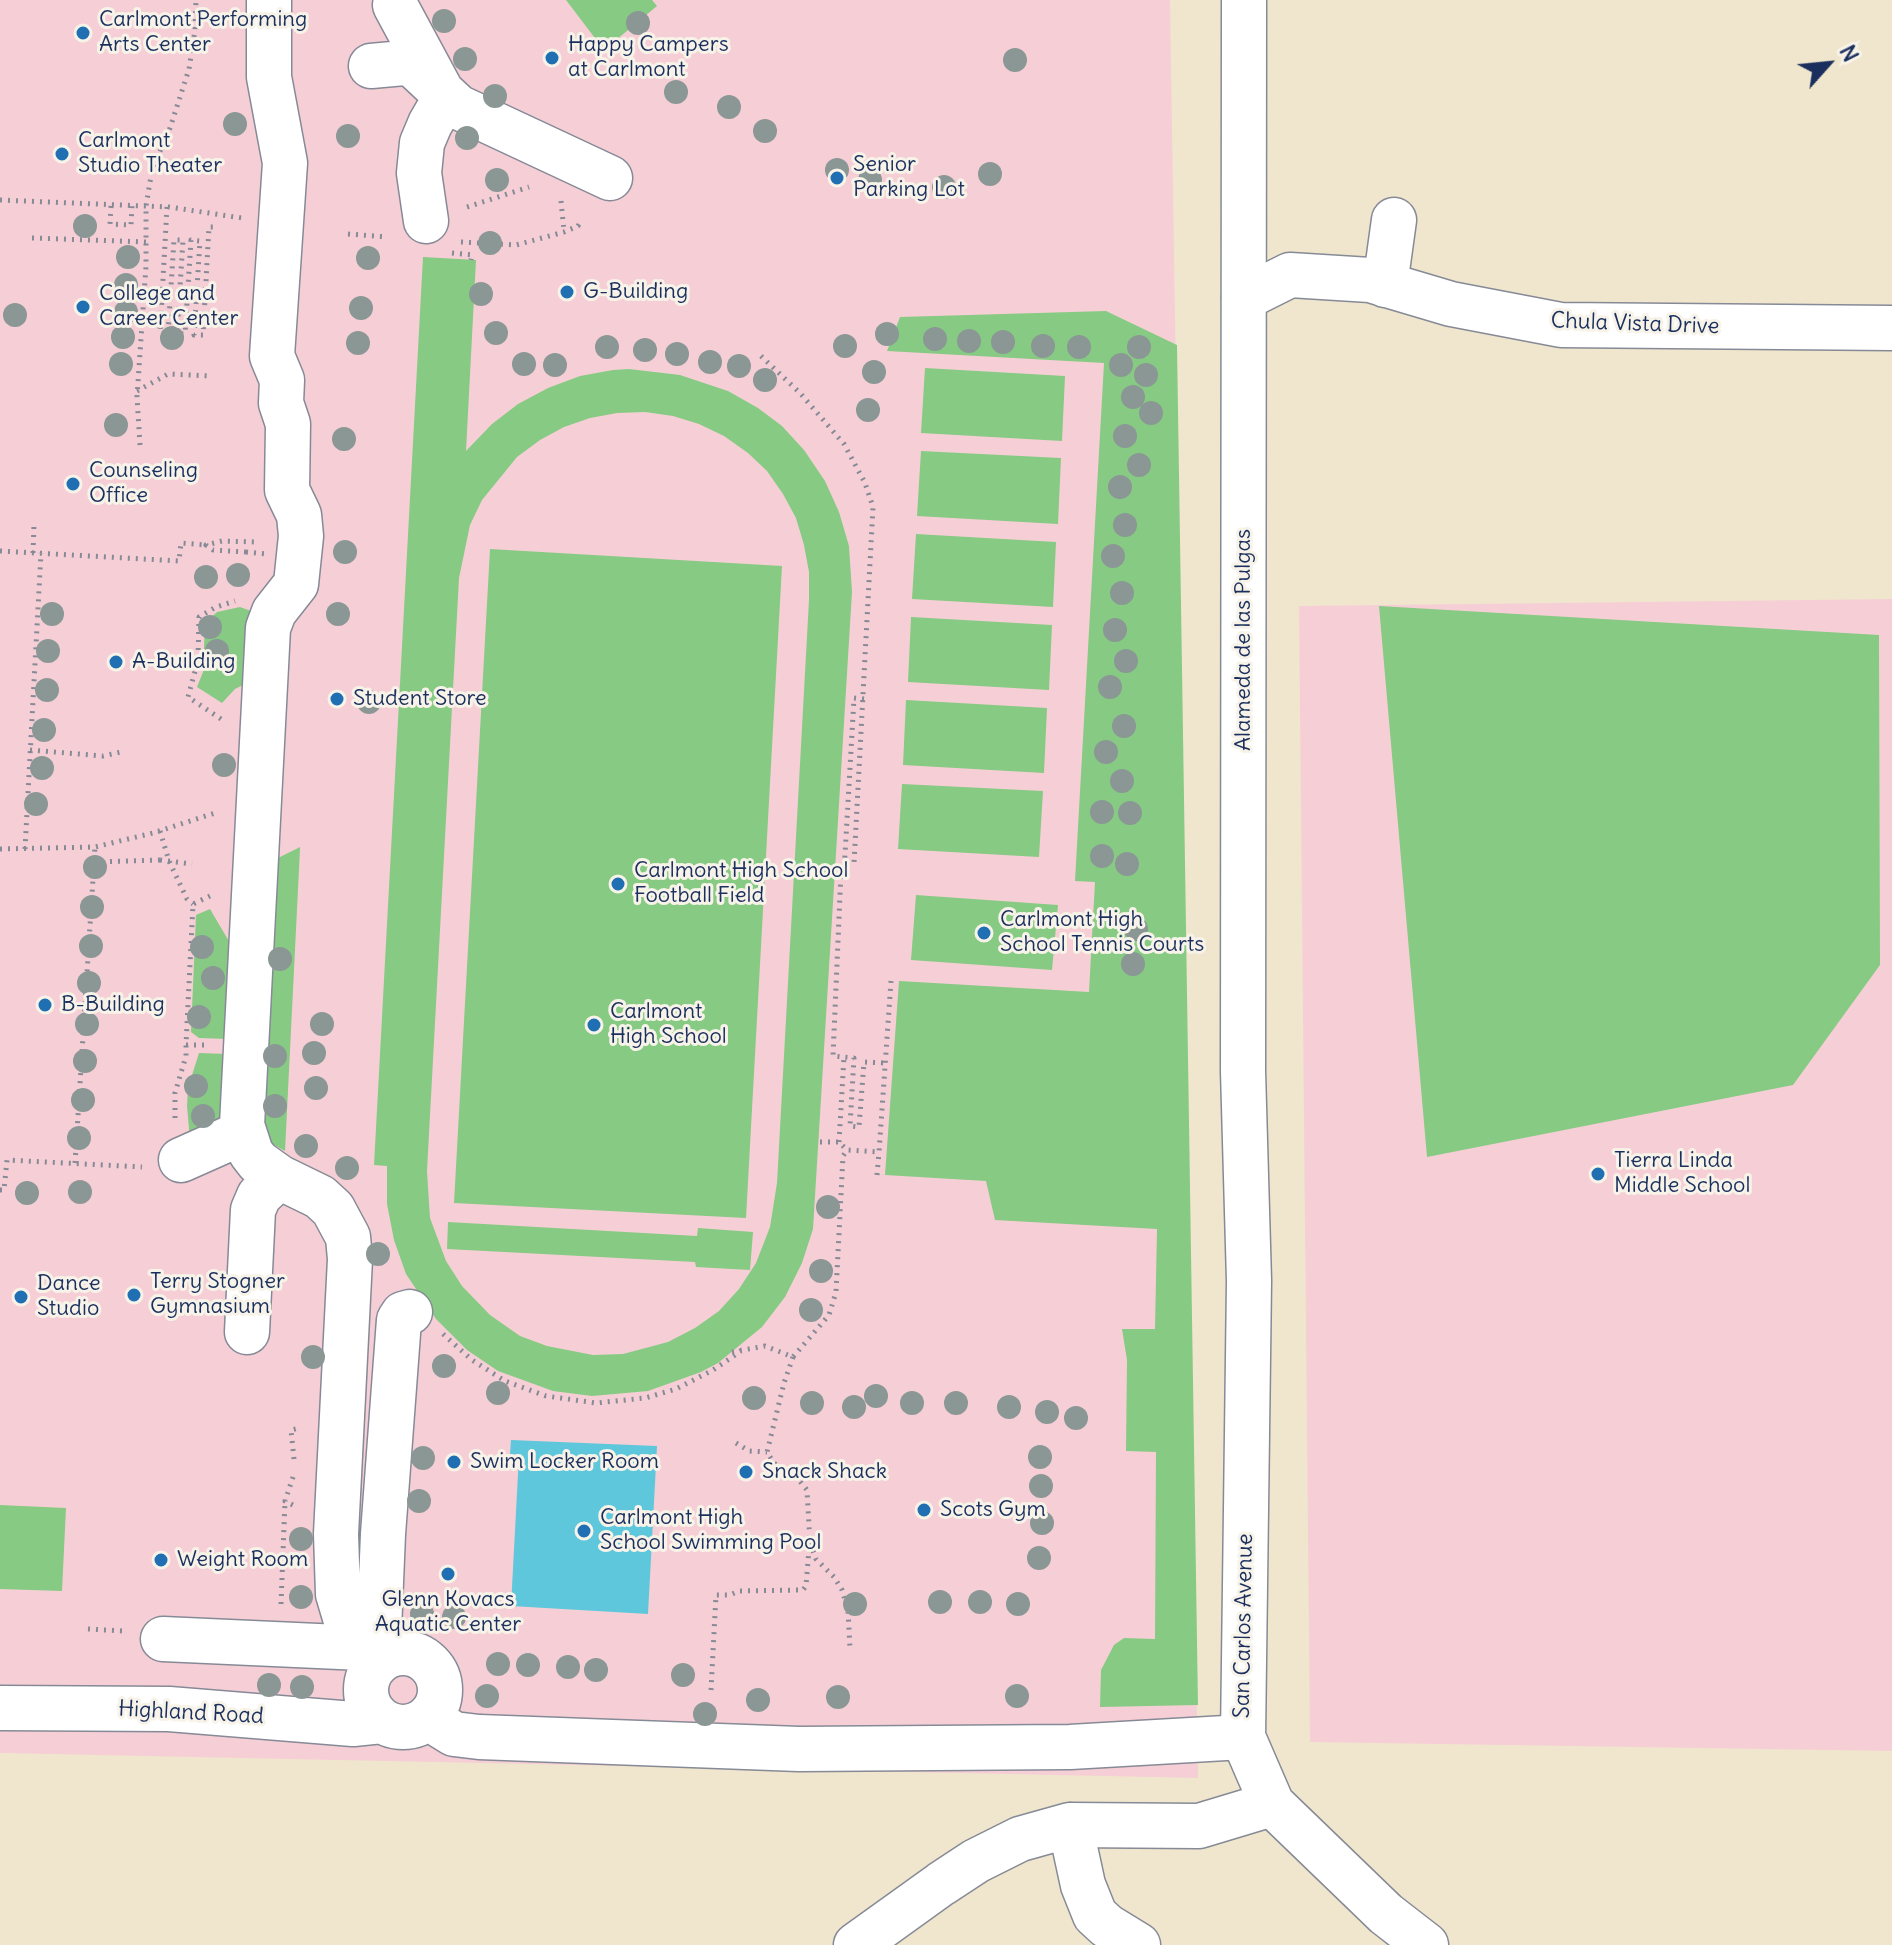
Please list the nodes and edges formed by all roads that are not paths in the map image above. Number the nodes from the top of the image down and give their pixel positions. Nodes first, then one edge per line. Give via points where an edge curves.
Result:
1 (269, 0) edge
2 (1244, 0) edge
3 (395, 5) dead end
4 (371, 66) dead end
5 (445, 98) junction
6 (610, 178) dead end
7 (1394, 220) dead end
8 (439, 239) road end
9 (1385, 285) junction
10 (1244, 298) junction
11 (1892, 328) edge
12 (244, 1132) junction
13 (181, 1160) dead end
14 (279, 1177) junction
15 (1249, 1281) joint
16 (410, 1312) road end
17 (247, 1332) dead end
18 (163, 1639) dead end
19 (376, 1655) junction
20 (0, 1708) edge
21 (431, 1715) junction
22 (382, 1721) junction
23 (1243, 1737) junction
24 (1272, 1804) junction
25 (1070, 1825) junction
26 (856, 1945) edge
27 (1138, 1945) edge
28 (1426, 1945) edge

1 - 12 main road via 269,77 285,163 272,356 282,380 281,403 288,424 287,490 301,526 296,584 268,628
2 - 10 main road, Alameda de las Pulgas
3 - 5 main road
4 - 5 main road via 413,65
5 - 6 main road
5 - 8 main road via 422,143 419,173
7 - 9 main road
9 - 10 main road, Chula Vista Drive via 1290,275
9 - 11 main road, Chula Vista Drive via 1561,325
10 - 15 main road, Alameda de las Pulgas via 1243,1071
12 - 13 main road
12 - 14 main road via 251,1153
14 - 17 main road via 253,1210
14 - 19 main road via 326,1203 339,1218 349,1245 335,1550 341,1610 349,1631
15 - 23 main road, San Carlos Avenue
16 - 19 main road via 399,1320
18 - 19 main road
19 - 21 main road via 411,1653 431,1666 440,1689
19 - 22 main road via 365,1694
20 - 22 main road, Highland Road via 169,1709 353,1724
21 - 22 main road via 411,1726
21 - 23 main road via 454,1734 479,1737 799,1749 1070,1747
23 - 24 main road, San Carlos Avenue
24 - 25 main road via 1199,1826
24 - 28 main road, San Carlos Avenue via 1386,1914
25 - 26 main road via 1020,1839 976,1861
25 - 27 main road via 1095,1915

